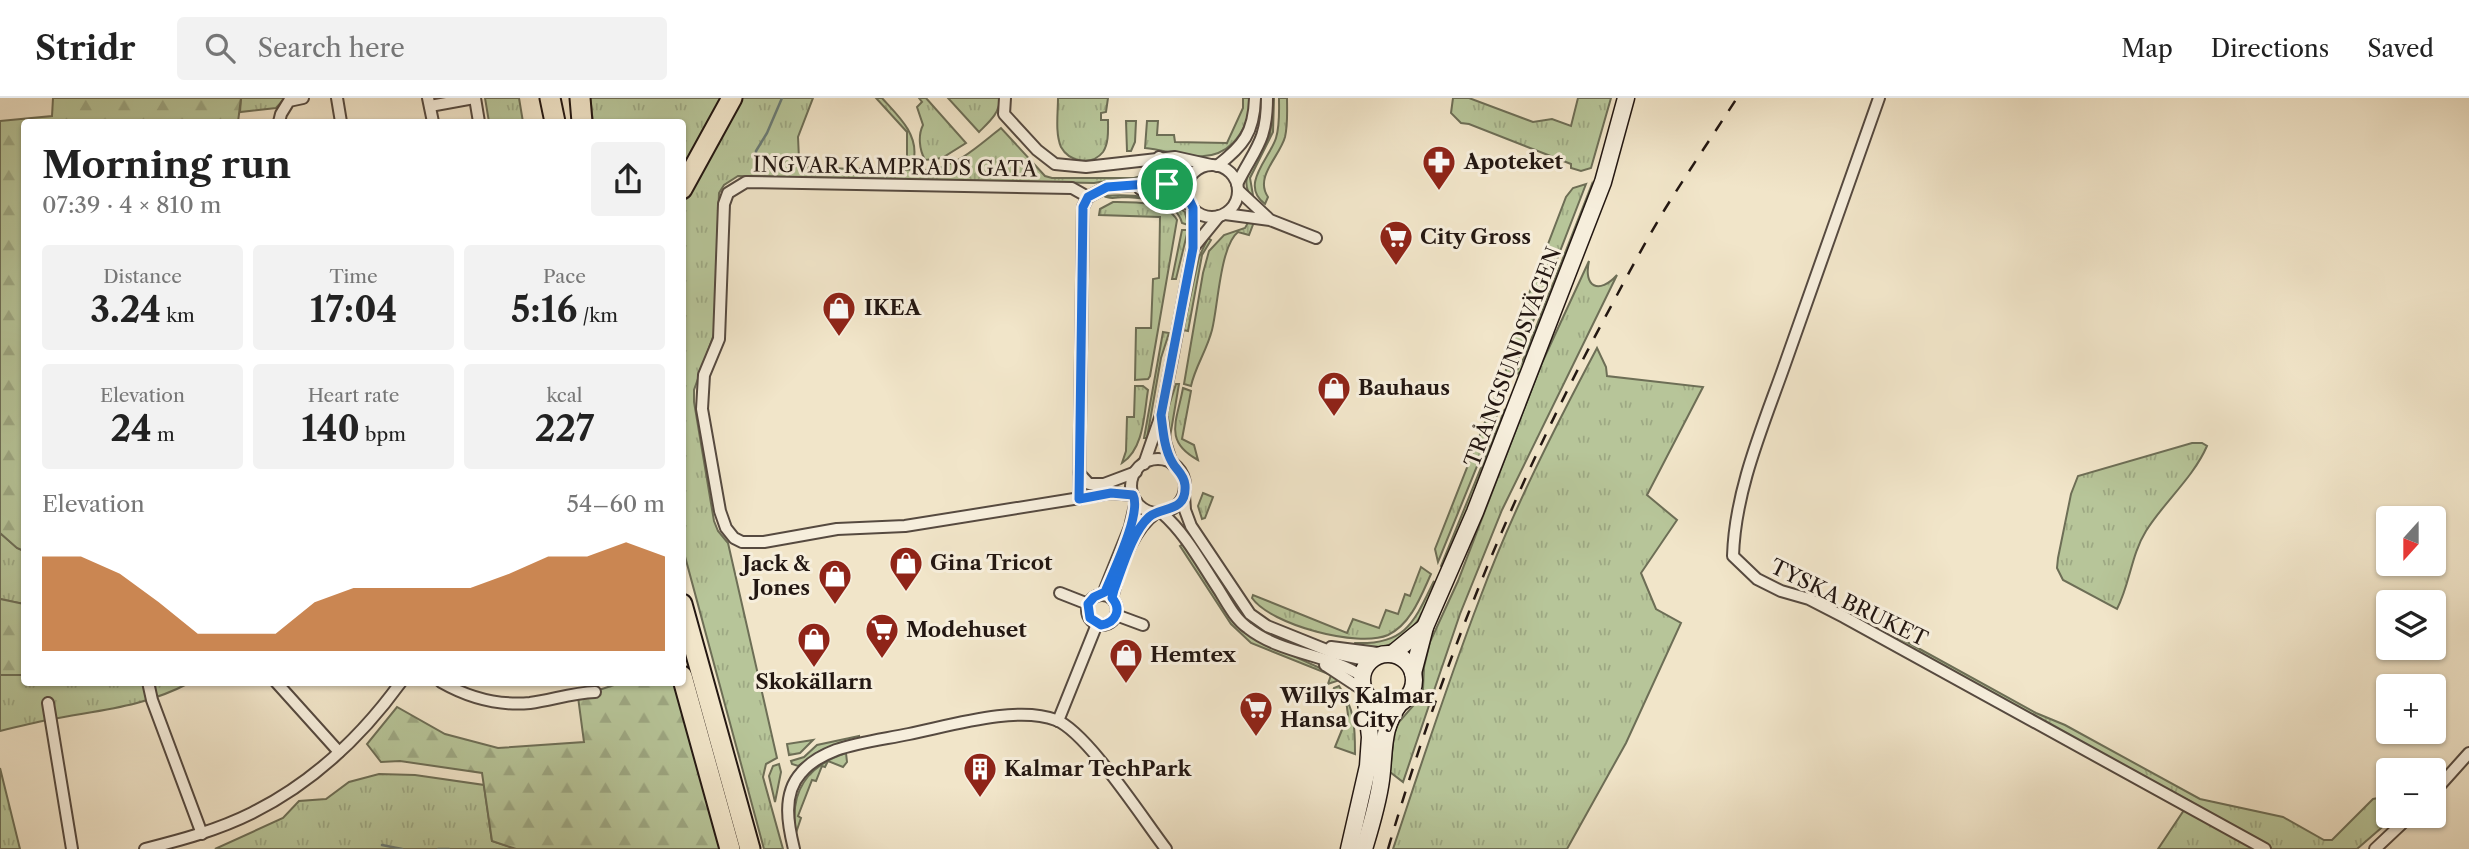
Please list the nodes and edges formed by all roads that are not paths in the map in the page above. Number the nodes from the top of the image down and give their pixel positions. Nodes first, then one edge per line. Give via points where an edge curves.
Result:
1 (303, 98) edge
2 (337, 98) edge
3 (474, 98) edge
4 (550, 98) edge
5 (561, 98) edge
6 (579, 98) edge
7 (732, 98) edge
8 (1005, 98) edge
9 (1255, 98) edge
10 (1267, 98) edge
11 (1626, 98) edge
12 (1880, 98) edge
13 (429, 102) edge
14 (280, 119) edge
15 (340, 119) edge
16 (478, 119) edge
17 (554, 119) edge
18 (563, 119) edge
19 (582, 119) edge
20 (1159, 157) junction
21 (1214, 166) junction
22 (1189, 180) junction
23 (686, 182) edge
24 (1134, 187) junction
25 (1238, 187) junction
26 (1088, 197) junction
27 (1191, 206) junction
28 (1222, 215) junction
29 (1270, 220) junction
30 (1315, 238) dead end
31 (1193, 248) junction
32 (1161, 415) junction
33 (1172, 464) junction
34 (1140, 468) junction
35 (1079, 473) junction
36 (1184, 495) junction
37 (1135, 498) junction
38 (1079, 499) junction
39 (1158, 513) junction
40 (1060, 593) dead end
41 (1107, 596) junction
42 (1088, 604) junction
43 (1116, 615) junction
44 (686, 618) edge
45 (1097, 624) junction
46 (1143, 625) dead end
47 (1425, 627) junction
48 (1318, 645) junction
49 (1389, 654) junction
50 (1370, 661) junction
51 (1413, 673) junction
52 (149, 686) edge
53 (280, 686) edge
54 (398, 686) edge
55 (447, 686) edge
56 (466, 686) edge
57 (685, 686) edge
58 (1363, 686) junction
59 (574, 688) edge
60 (595, 692) dead end
61 (463, 695) junction
62 (1400, 703) junction
63 (48, 704) dead end
64 (1058, 721) junction
65 (339, 752) junction
66 (2469, 753) edge
67 (2446, 779) edge
68 (2397, 828) edge
69 (202, 834) junction
70 (72, 849) edge
71 (145, 849) edge
72 (730, 849) edge
73 (750, 849) edge
74 (794, 849) edge
75 (1166, 849) edge
76 (1349, 849) edge
77 (1364, 849) edge
78 (2265, 849) edge
79 (2375, 849) edge

1 - 14 street via 289,101
2 - 15 street
3 - 13 street
3 - 16 street
4 - 17 highway
5 - 18 highway
6 - 19 highway
7 - 23 highway
8 - 20 street via 1004,114 1055,164 1086,167
9 - 21 street via 1246,138
10 - 25 street via 1263,138
11 - 47 main road, TRÅNGSUNDSVÄGEN via 1603,182 1577,252 1475,513
12 - 78 street, TYSKA BRUKET via 1762,431 1741,498 1733,556 1757,579 1844,617
20 - 21 street
20 - 22 street
21 - 22 street via 1200,169
21 - 25 street via 1231,174
22 - 24 street
22 - 27 street via 1186,193
24 - 26 street via 1107,187
24 - 27 street
25 - 28 street via 1233,206
25 - 29 street
26 - 35 street via 1083,207
26 - 38 street, INGVAR KAMPRADS GATA via 1072,188 746,182 728,193 724,204 719,339 704,375 702,409 720,511 726,528 742,542 837,529 905,526
27 - 28 street via 1208,217
27 - 31 street
28 - 29 street
28 - 31 street
29 - 30 street
31 - 32 street
32 - 33 street
32 - 34 street
33 - 34 street via 1161,460
33 - 36 street via 1184,477
34 - 35 street via 1104,485 1089,484
34 - 37 street via 1132,483
35 - 38 street
36 - 39 street via 1173,509
36 - 48 street via 1191,526 1250,614 1267,626
37 - 38 street via 1111,493
37 - 39 street via 1144,509
37 - 41 street
39 - 41 street via 1139,530
39 - 58 street via 1180,532 1248,628 1346,667
40 - 42 street
41 - 42 street via 1094,597
41 - 43 street via 1117,606
42 - 45 street via 1090,618
43 - 45 street via 1111,622
43 - 46 street
44 - 73 highway
45 - 64 street
47 - 49 main road, TRÅNGSUNDSVÄGEN
47 - 51 main road, TRÅNGSUNDSVÄGEN
48 - 49 street
48 - 50 street
49 - 50 main road
49 - 51 main road via 1403,659
50 - 58 main road
51 - 62 main road via 1412,690
52 - 69 street
53 - 65 street
54 - 65 street
55 - 61 street
56 - 61 street
57 - 72 highway
58 - 62 main road via 1378,704
58 - 76 main road via 1370,737 1368,766
59 - 60 street
59 - 61 street via 530,703 504,704
62 - 77 main road via 1386,729 1381,782
63 - 70 street
64 - 74 street via 1025,715 982,719 839,749 817,758 799,774 789,798 788,825
64 - 75 street via 1078,735
65 - 69 street via 306,780 252,813
66 - 67 street
68 - 79 street
69 - 71 street

